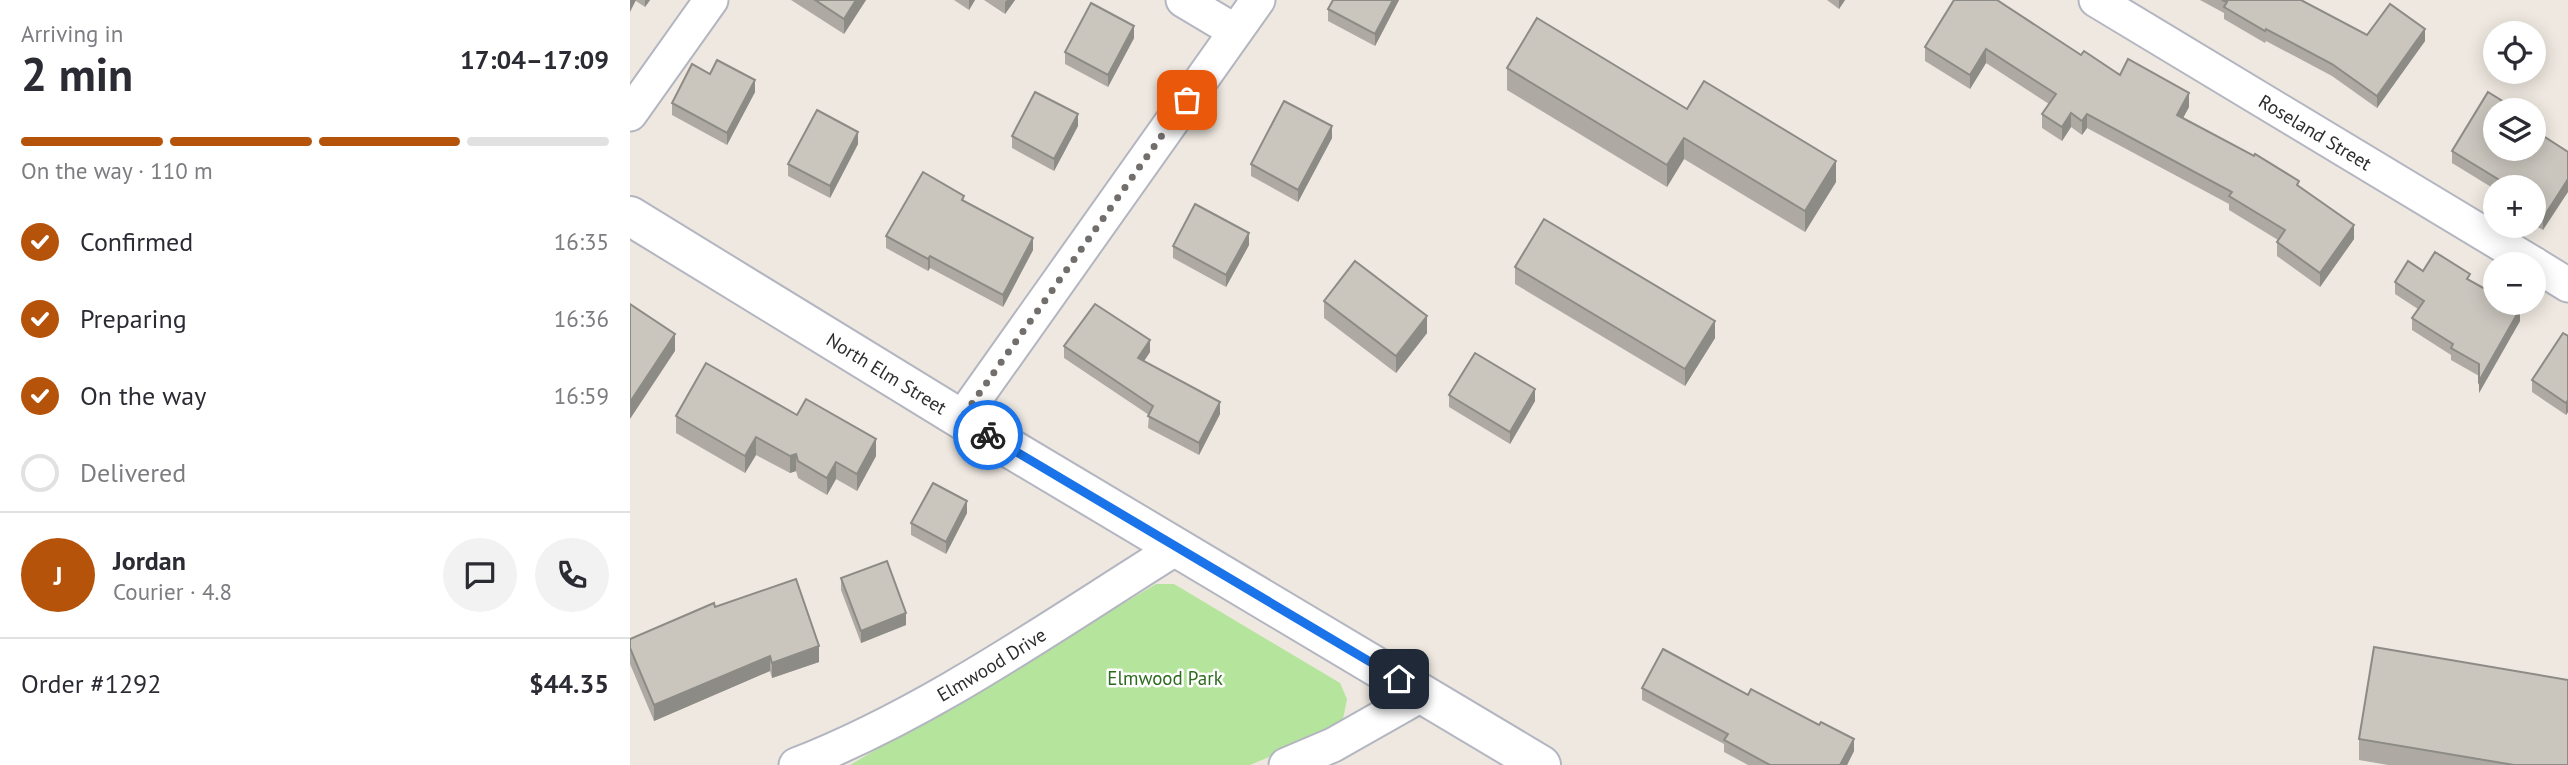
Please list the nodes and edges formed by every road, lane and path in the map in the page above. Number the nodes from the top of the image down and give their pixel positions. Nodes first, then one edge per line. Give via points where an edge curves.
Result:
1 (711, 0) edge
2 (1183, 0) edge
3 (1258, 0) edge
4 (2096, 0) edge
5 (1235, 31) junction
6 (630, 114) edge
7 (630, 216) edge
8 (2514, 252) edge
9 (2546, 271) edge
10 (2568, 285) edge
11 (961, 419) junction
12 (1178, 547) junction
13 (1423, 694) junction
14 (796, 765) edge
15 (1286, 765) edge
16 (1541, 765) edge

1 - 6 street
2 - 5 street
3 - 5 street
4 - 8 street, Roseland Street
5 - 11 street
7 - 11 main road, North Elm Street
9 - 10 street, Roseland Street
11 - 12 main road, North Elm Street
12 - 13 main road, North Elm Street
12 - 14 street, Elmwood Drive via 949,690 837,749
13 - 15 street via 1333,745
13 - 16 main road, North Elm Street

